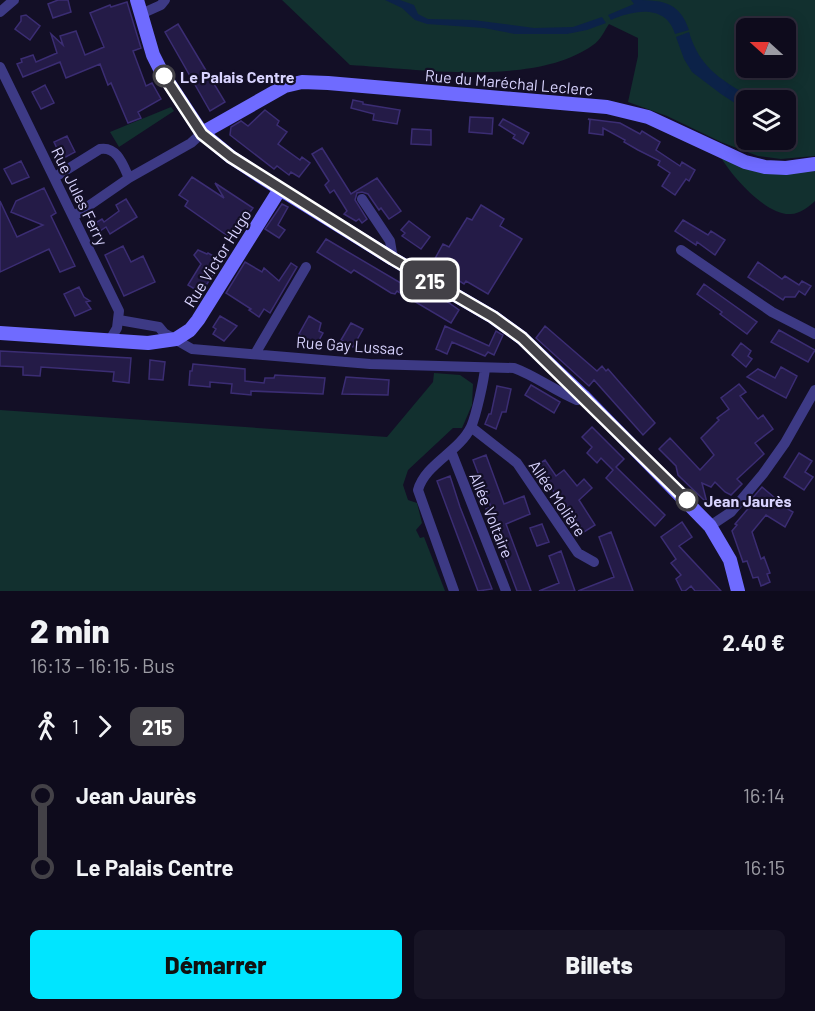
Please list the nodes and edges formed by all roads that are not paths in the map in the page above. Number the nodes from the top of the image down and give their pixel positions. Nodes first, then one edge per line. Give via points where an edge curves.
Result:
1 (14, 0) edge
2 (165, 0) edge
3 (139, 7) edge
4 (0, 12) edge
5 (0, 67) edge
6 (202, 134) junction
7 (815, 164) edge
8 (55, 177) junction
9 (129, 178) junction
10 (280, 189) junction
11 (362, 199) dead end
12 (74, 216) junction
13 (681, 250) dead end
14 (393, 259) junction
15 (306, 267) dead end
16 (119, 320) junction
17 (0, 333) edge
18 (815, 334) edge
19 (176, 339) junction
20 (110, 340) junction
21 (255, 354) junction
22 (485, 368) junction
23 (815, 390) edge
24 (583, 396) junction
25 (471, 427) junction
26 (451, 451) junction
27 (710, 526) junction
28 (594, 562) dead end
29 (454, 591) edge
30 (506, 591) edge
31 (738, 591) edge

1 - 4 street
2 - 3 street via 161,5
3 - 6 main road via 153,55
5 - 8 street, Rue Jules Ferry
6 - 7 main road, Rue du Maréchal Leclerc via 285,86 328,82 607,107 648,117 745,162 786,168
6 - 9 street
6 - 10 main road
8 - 9 street via 106,148 113,151
8 - 12 street, Rue Jules Ferry
9 - 12 street
10 - 14 main road
10 - 19 main road, Rue Victor Hugo via 198,320
11 - 14 street via 390,241
12 - 16 street, Rue Jules Ferry via 119,312
13 - 18 street via 772,312
14 - 24 main road via 493,317 522,338
15 - 21 street
16 - 19 street via 159,327
16 - 20 street
17 - 20 main road, Rue Gay Lussac
19 - 20 main road, Rue Gay Lussac via 148,343
19 - 21 street, Rue Gay Lussac via 192,349
21 - 22 street, Rue Gay Lussac
22 - 24 street, Rue Gay Lussac via 513,368 531,374 558,392 577,399
22 - 25 street
23 - 27 street via 763,474 731,512
24 - 27 main road
25 - 26 street
25 - 28 street, Allée Molière via 517,463 578,552
26 - 29 street via 421,480 418,490
26 - 30 street, Allée Voltaire
27 - 31 main road via 729,560

